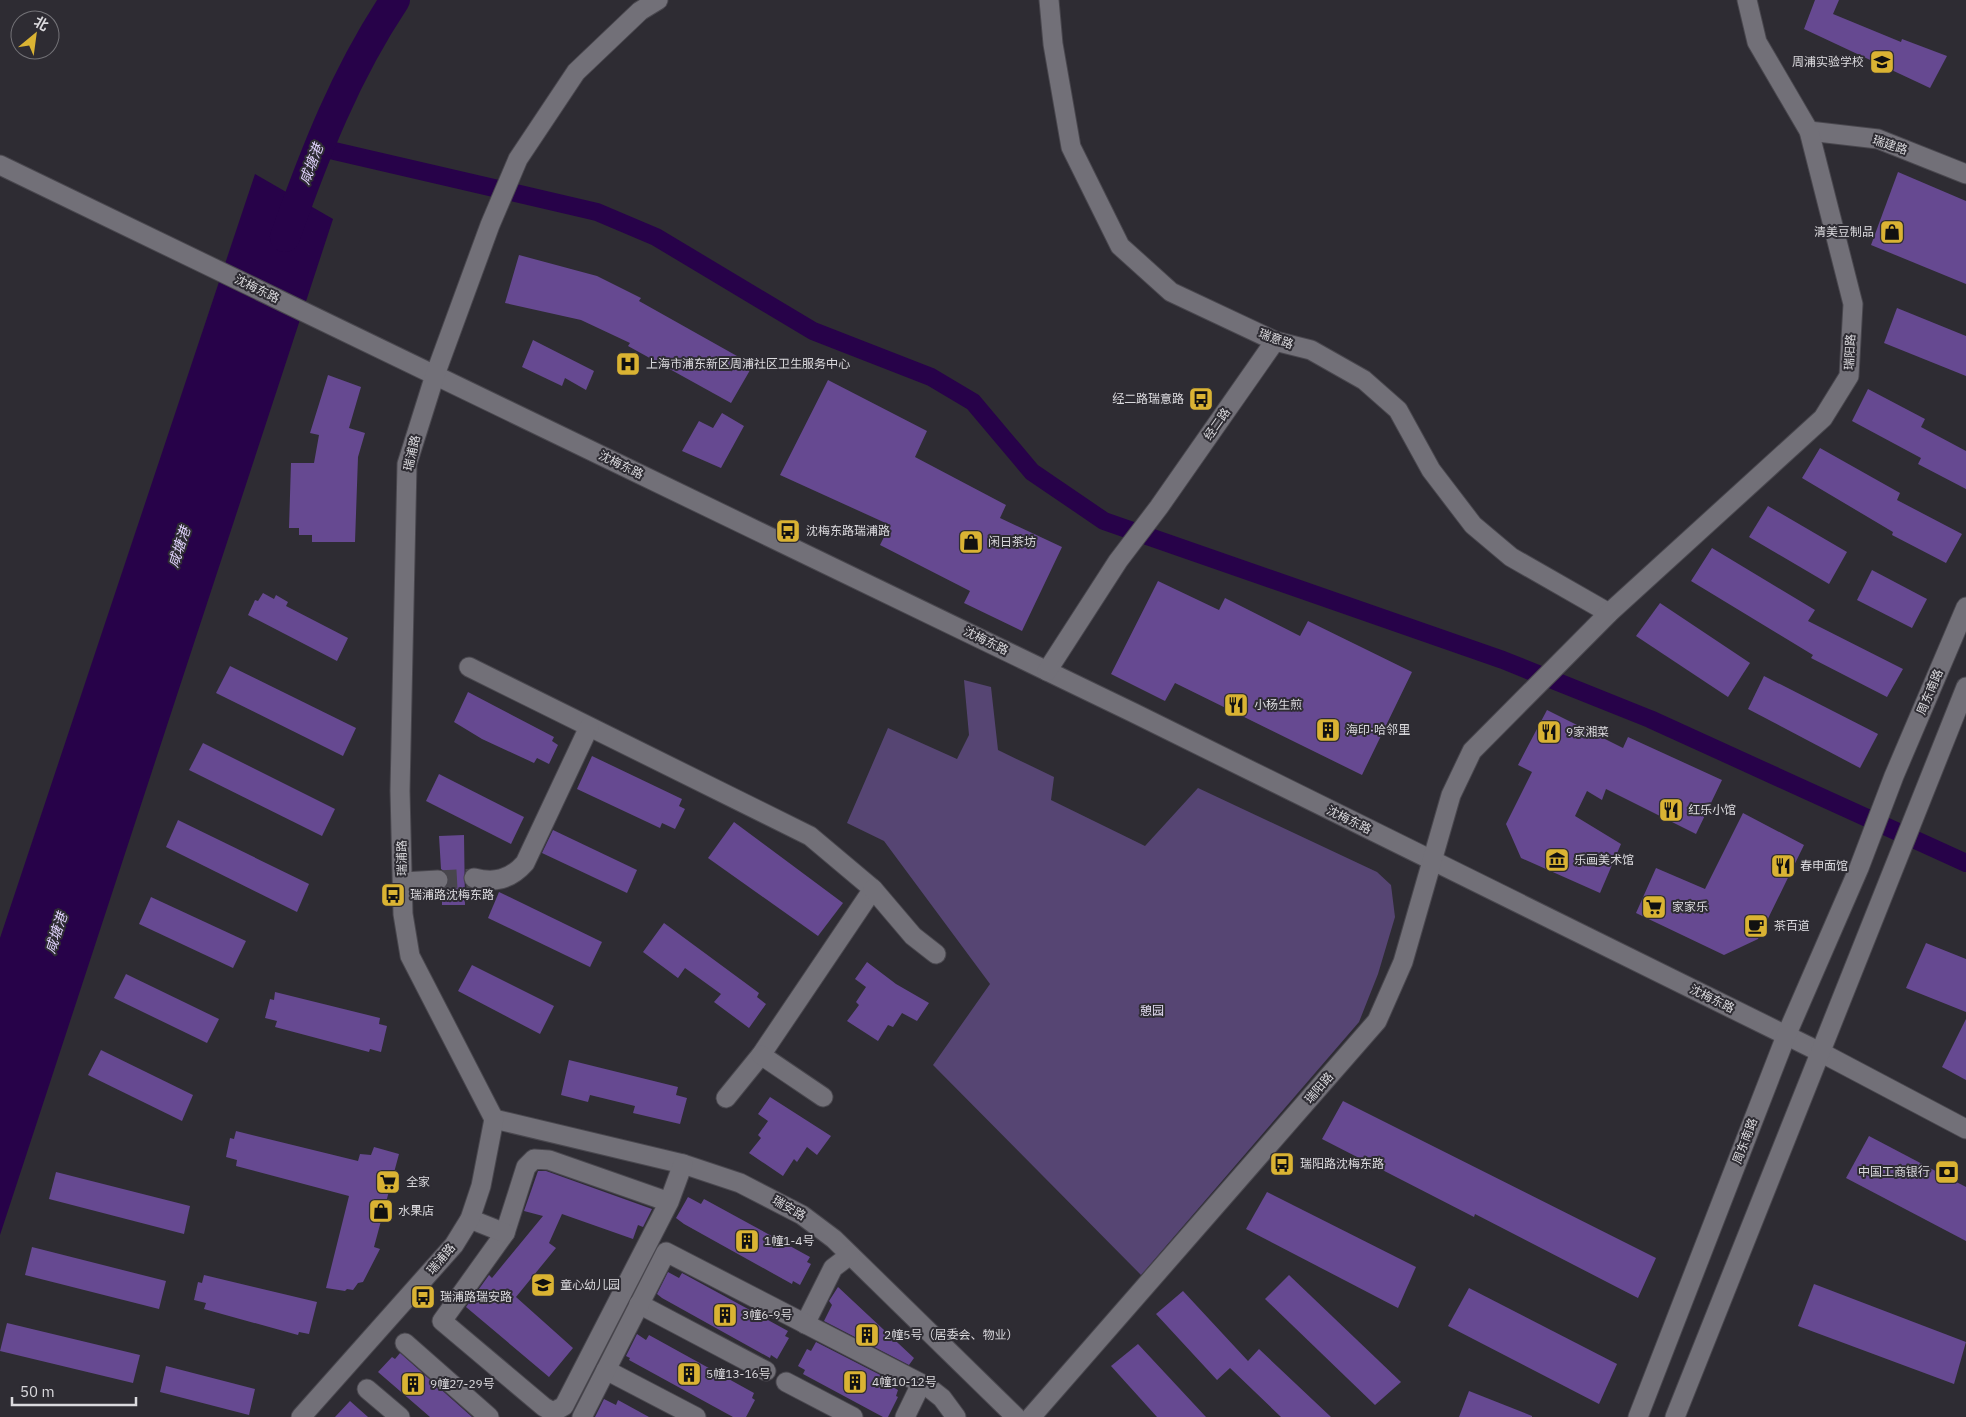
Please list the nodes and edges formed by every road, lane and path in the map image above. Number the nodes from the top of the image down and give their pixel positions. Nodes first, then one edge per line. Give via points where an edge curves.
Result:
1 (658, 0) edge
2 (1049, 0) edge
3 (1747, 0) edge
4 (1809, 132) junction
5 (0, 165) edge
6 (1966, 174) edge
7 (1275, 341) junction
8 (435, 375) junction
9 (1966, 607) edge
10 (1609, 613) junction
11 (469, 667) dead end
12 (1047, 671) junction
13 (1966, 687) edge
14 (589, 727) junction
15 (1431, 860) junction
16 (474, 878) tunnel mouth
17 (438, 880) tunnel mouth
18 (403, 882) junction
19 (873, 889) junction
20 (936, 954) dead end
21 (1786, 1036) junction
22 (1822, 1053) junction
23 (761, 1055) junction
24 (823, 1097) dead end
25 (726, 1098) dead end
26 (494, 1119) junction
27 (1966, 1129) edge
28 (683, 1164) junction
29 (669, 1202) junction
30 (470, 1219) junction
31 (505, 1234) junction
32 (850, 1255) junction
33 (639, 1304) junction
34 (805, 1324) junction
35 (405, 1343) dead end
36 (606, 1370) junction
37 (766, 1371) dead end
38 (786, 1382) dead end
39 (921, 1384) junction
40 (367, 1389) dead end
41 (301, 1417) edge
42 (400, 1417) edge
43 (489, 1417) edge
44 (582, 1417) edge
45 (696, 1417) edge
46 (853, 1417) edge
47 (904, 1417) edge
48 (956, 1417) edge
49 (1016, 1417) edge
50 (1031, 1417) edge
51 (1638, 1417) edge
52 (1675, 1417) edge

1 - 8 street, 瑞浦路 via 640,10 576,72 518,160 490,225
2 - 7 street, 瑞意路 via 1053,44 1071,147 1120,246 1171,292
3 - 4 street, 瑞阳路 via 1757,42
4 - 6 street, 瑞建路 via 1878,139
4 - 10 street, 瑞阳路 via 1853,304 1849,376 1823,418
5 - 8 street, 沈梅东路
7 - 10 street, 瑞意路 via 1312,350 1364,380 1398,410 1431,470 1473,524 1511,557
7 - 12 street, 经二路 via 1118,561
8 - 12 street, 沈梅东路
8 - 18 street, 瑞浦路 via 408,464 400,791
9 - 21 street, 周东南路
10 - 15 street, 瑞阳路 via 1472,751 1451,794
11 - 14 street
12 - 15 street, 沈梅东路
13 - 22 street
14 - 16 street via 525,863 505,878 491,882
14 - 19 street via 810,836
15 - 21 street, 沈梅东路
15 - 50 street, 瑞阳路 via 1403,962 1377,1021
17 - 18 street
18 - 26 street, 瑞浦路 via 403,914 410,956
19 - 20 street via 913,936
19 - 23 street
21 - 22 street, 沈梅东路
21 - 51 street, 周东南路
22 - 27 street, 沈梅东路
22 - 52 street
23 - 24 street
23 - 25 street
26 - 28 street, 瑞安路
26 - 30 street, 瑞浦路 via 481,1186
28 - 29 street
28 - 32 street, 瑞安路 via 740,1183 776,1200 826,1233
29 - 31 street via 549,1160 534,1159 526,1168
29 - 31 street via 571,1394 564,1406 553,1412 442,1321
30 - 31 street
30 - 41 street, 瑞浦路 via 454,1245
32 - 34 street via 833,1268
32 - 49 street, 瑞安路
33 - 34 street via 666,1252
33 - 36 street
33 - 37 street
34 - 39 street
35 - 43 street
36 - 44 street
36 - 45 street
38 - 46 street
39 - 47 street
39 - 48 street via 942,1398
40 - 42 street

